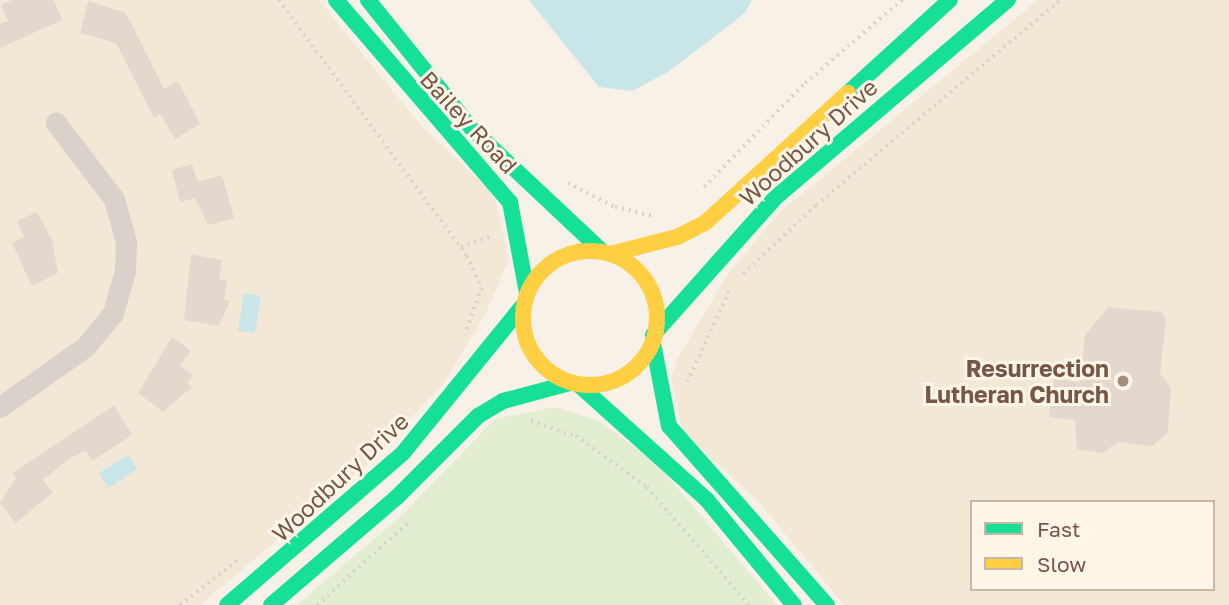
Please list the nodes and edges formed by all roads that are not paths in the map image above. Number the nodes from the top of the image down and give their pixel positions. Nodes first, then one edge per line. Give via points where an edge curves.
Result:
1 (336, 0) edge
2 (368, 0) edge
3 (950, 0) edge
4 (1008, 0) edge
5 (56, 123) dead end
6 (605, 252) junction
7 (525, 298) junction
8 (653, 339) junction
9 (574, 384) junction
10 (0, 407) edge
11 (227, 605) edge
12 (271, 605) edge
13 (794, 605) edge
14 (827, 605) edge

1 - 7 main road, Bailey Road via 510,202
2 - 6 main road, Bailey Road via 473,130
3 - 6 main road, Woodbury Drive via 706,222 677,237
4 - 8 main road, Woodbury Drive via 775,198
5 - 10 street via 114,199 126,242 125,271 113,313 86,346
6 - 7 main road via 566,254
6 - 8 main road via 644,284
7 - 9 main road via 535,351
7 - 11 main road, Woodbury Drive via 403,453
8 - 9 main road via 627,375 596,386
8 - 14 main road via 669,426
9 - 12 main road via 484,411 364,527
9 - 13 main road via 707,500

